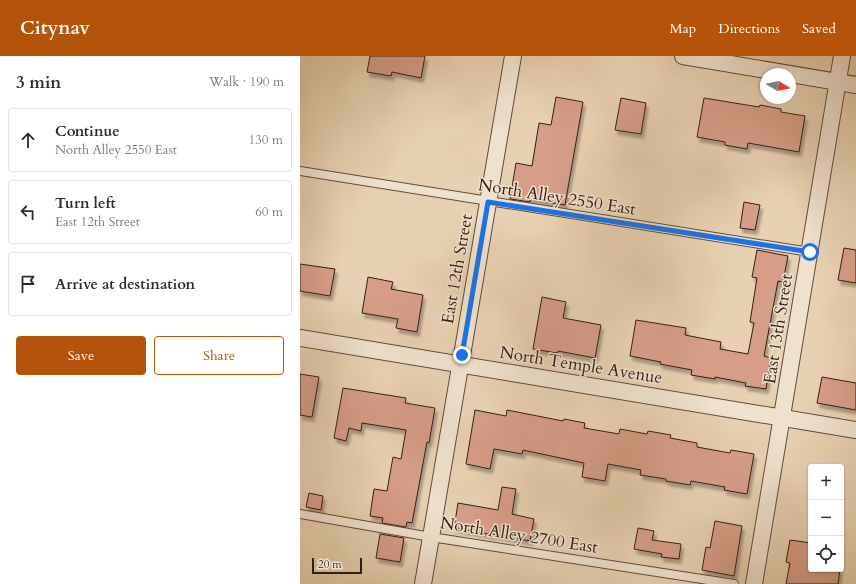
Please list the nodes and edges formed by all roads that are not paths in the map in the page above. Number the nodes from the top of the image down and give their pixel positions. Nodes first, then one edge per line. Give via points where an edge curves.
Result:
1 (513, 56) edge
2 (683, 56) edge
3 (842, 56) edge
4 (838, 81) junction
5 (856, 84) edge
6 (300, 171) edge
7 (488, 202) junction
8 (810, 252) junction
9 (300, 338) edge
10 (460, 364) junction
11 (782, 418) junction
12 (856, 430) edge
13 (300, 514) edge
14 (431, 537) junction
15 (423, 584) edge
16 (734, 584) edge
17 (754, 584) edge

1 - 7 street, East 12th Street
2 - 4 street
3 - 4 street, East 13th Street
4 - 5 street
4 - 8 street, East 13th Street
6 - 7 lane, North Alley 2550 East
7 - 8 lane, North Alley 2550 East
7 - 10 street, East 12th Street
8 - 11 street, East 13th Street
9 - 10 street, North Temple Avenue
10 - 11 street, North Temple Avenue
10 - 14 street, East 12th Street
11 - 12 street, North Temple Avenue
11 - 17 street, East 13th Street
13 - 14 lane, North Alley 2700 East
14 - 15 street, East 12th Street
14 - 16 lane, North Alley 2700 East

